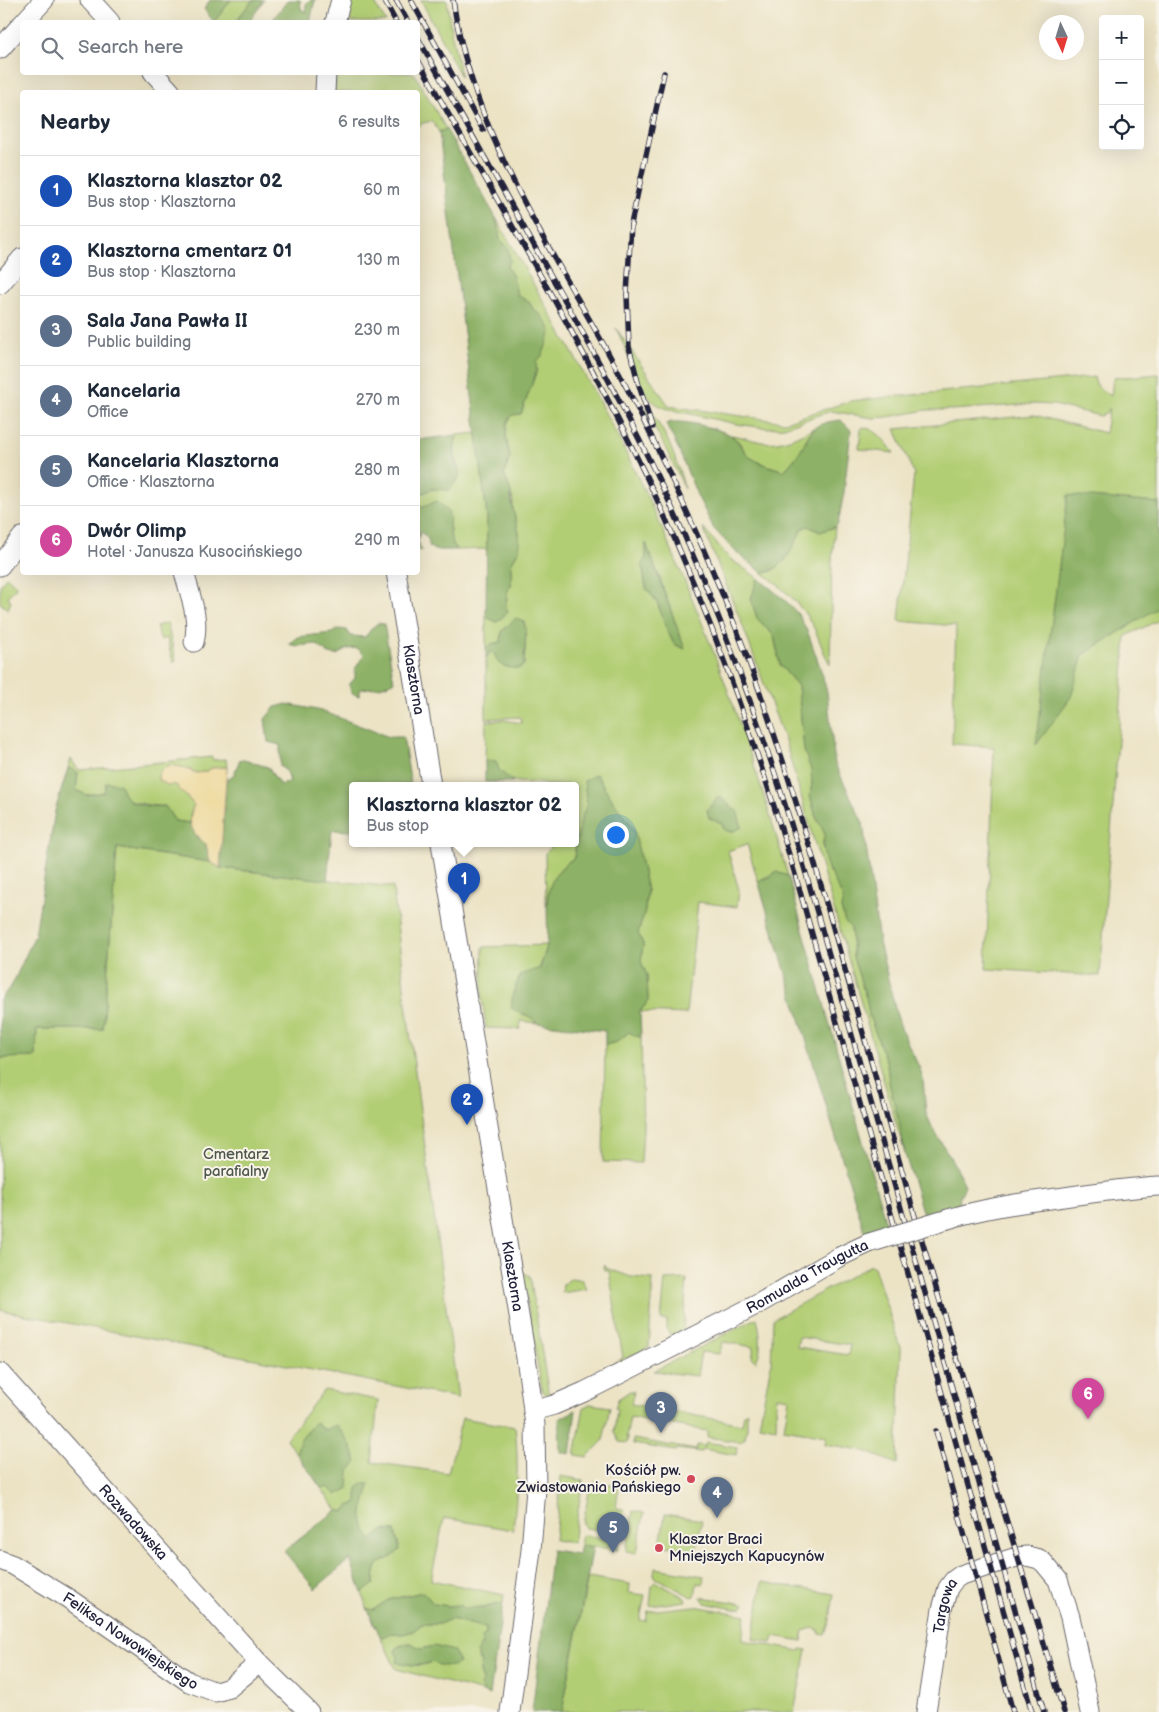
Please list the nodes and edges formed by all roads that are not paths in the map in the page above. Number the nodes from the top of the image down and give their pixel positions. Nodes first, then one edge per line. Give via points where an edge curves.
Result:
1 (44, 0) edge
2 (90, 0) edge
3 (341, 0) edge
4 (26, 20) edge
5 (108, 20) edge
6 (336, 20) edge
7 (20, 26) edge
8 (0, 49) edge
9 (155, 75) edge
10 (326, 75) edge
11 (167, 90) edge
12 (325, 90) edge
13 (20, 260) edge
14 (0, 284) edge
15 (20, 540) edge
16 (0, 566) edge
17 (185, 575) edge
18 (396, 575) edge
19 (194, 642) dead end
20 (431, 782) edge
21 (442, 847) edge
22 (1159, 1186) edge
23 (0, 1373) edge
24 (534, 1412) junction
25 (0, 1560) edge
26 (263, 1668) junction
27 (294, 1712) edge
28 (309, 1712) edge
29 (510, 1712) edge
30 (926, 1712) edge
31 (1090, 1712) edge

1 - 4 street
2 - 5 street
3 - 6 street
7 - 8 street
9 - 11 street
10 - 12 street
13 - 14 street
15 - 16 street
17 - 19 street via 196,620
18 - 20 street, Klasztorna
21 - 24 street, Klasztorna
22 - 24 street, Romualda Traugutta, bridge via 1123,1188 977,1210 869,1243 758,1304 584,1392
23 - 26 street, Rozwadowska
24 - 29 street, Klasztorna via 537,1461 534,1518
25 - 26 street, Feliksa Nowowiejskiego via 69,1599 189,1682 216,1692
26 - 27 street, Rozwadowska
26 - 28 street, Rozwadowska
30 - 31 street, Targowa via 948,1588 961,1575 1027,1556 1039,1559 1058,1580 1070,1617

